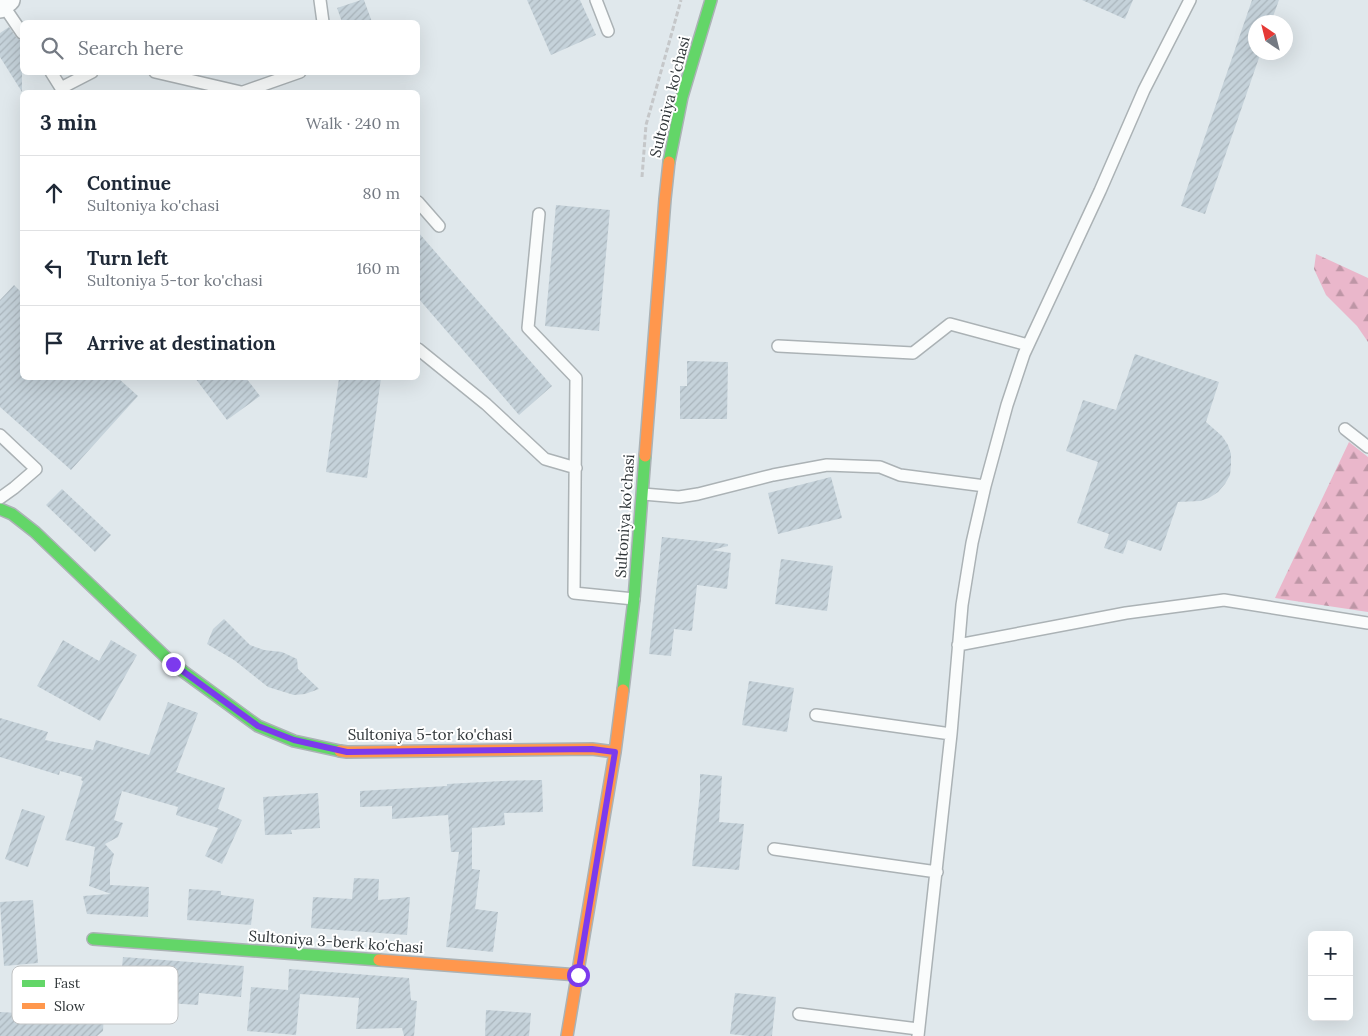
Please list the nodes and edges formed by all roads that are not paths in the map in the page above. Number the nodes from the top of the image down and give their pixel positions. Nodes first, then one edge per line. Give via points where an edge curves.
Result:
1 (320, 0) edge
2 (596, 0) edge
3 (711, 0) edge
4 (1190, 0) edge
5 (4, 4) edge
6 (323, 20) edge
7 (20, 30) edge
8 (608, 30) dead end
9 (53, 75) edge
10 (86, 75) edge
11 (168, 75) edge
12 (294, 75) edge
13 (270, 88) edge
14 (233, 90) edge
15 (256, 90) edge
16 (420, 204) edge
17 (539, 214) dead end
18 (439, 226) dead end
19 (1028, 345) junction
20 (778, 346) dead end
21 (420, 351) edge
22 (1345, 429) dead end
23 (0, 435) edge
24 (1368, 447) edge
25 (576, 468) junction
26 (985, 486) junction
27 (642, 494) junction
28 (0, 498) edge
29 (0, 509) edge
30 (634, 598) junction
31 (1368, 623) edge
32 (958, 645) junction
33 (816, 715) dead end
34 (951, 734) junction
35 (615, 752) junction
36 (774, 849) dead end
37 (937, 872) junction
38 (93, 939) dead end
39 (578, 975) junction
40 (799, 1014) dead end
41 (918, 1032) edge
42 (567, 1036) edge

1 - 6 lane
2 - 8 lane
3 - 27 street, Sultoniya ko'chasi via 686,84 668,170
4 - 19 lane via 1144,90
5 - 7 lane
9 - 10 lane via 61,88
11 - 14 lane
12 - 13 lane
13 - 15 lane
16 - 18 lane
17 - 25 lane via 528,328 576,378
19 - 20 lane via 950,324 913,353
19 - 26 lane via 1006,405
21 - 25 lane via 486,404 545,459
22 - 24 lane
23 - 28 lane via 36,469
25 - 30 lane via 574,593
26 - 27 lane via 900,475 880,467 827,465 679,497
26 - 32 lane via 962,604
27 - 30 street, Sultoniya ko'chasi
29 - 35 street, Sultoniya 5-tor ko'chasi via 35,532 173,664 258,726 285,737 347,752 592,749
30 - 35 street, Sultoniya ko'chasi
31 - 32 lane via 1224,600 1126,613
32 - 34 lane
33 - 34 lane
34 - 37 lane
35 - 39 street, Sultoniya ko'chasi
36 - 37 lane
37 - 41 lane
38 - 39 street, Sultoniya 3-berk ko'chasi
39 - 42 street, Sultoniya ko'chasi
40 - 41 lane

